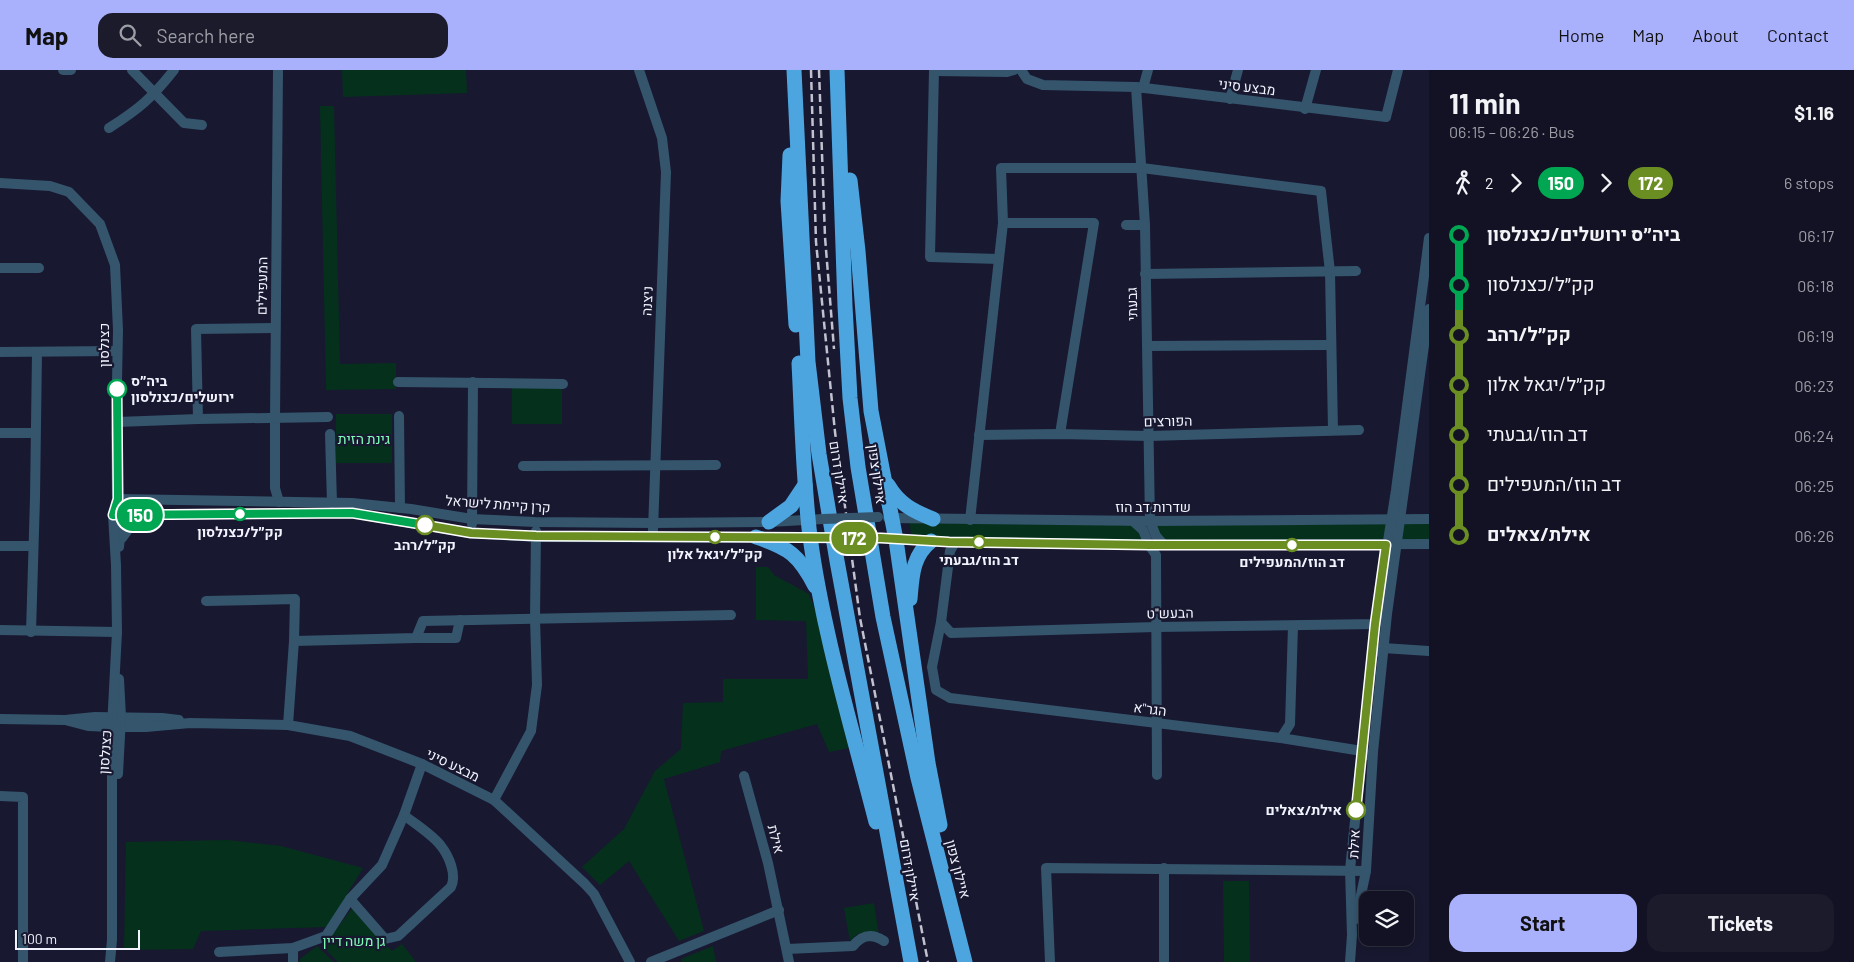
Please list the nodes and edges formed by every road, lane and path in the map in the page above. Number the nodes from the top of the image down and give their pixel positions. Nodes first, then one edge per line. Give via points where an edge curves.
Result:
1 (63, 70) edge
2 (70, 70) edge
3 (132, 70) edge
4 (174, 70) edge
5 (278, 70) edge
6 (639, 70) edge
7 (794, 70) edge
8 (838, 70) edge
9 (1014, 70) edge
10 (1021, 70) edge
11 (1148, 70) edge
12 (1238, 70) edge
13 (1316, 70) edge
14 (1398, 70) edge
15 (934, 71) edge
16 (1140, 88) junction
17 (155, 94) junction
18 (1230, 99) junction
19 (794, 104) junction
20 (1306, 109) junction
21 (202, 124) dead end
22 (109, 128) dead end
23 (1142, 168) junction
24 (0, 184) edge
25 (1002, 223) junction
26 (1126, 225) dead end
27 (1145, 225) junction
28 (1429, 238) edge
29 (999, 259) junction
30 (1427, 267) edge
31 (0, 268) edge
32 (39, 268) dead end
33 (1356, 271) dead end
34 (1330, 272) junction
35 (1145, 274) junction
36 (1429, 308) edge
37 (275, 328) junction
38 (1331, 345) junction
39 (1147, 346) junction
40 (117, 351) junction
41 (0, 352) edge
42 (37, 352) junction
43 (398, 382) dead end
44 (473, 382) junction
45 (563, 384) dead end
46 (399, 416) dead end
47 (328, 417) dead end
48 (198, 419) junction
49 (274, 419) junction
50 (116, 422) junction
51 (1333, 430) junction
52 (1359, 430) dead end
53 (0, 433) edge
54 (35, 434) junction
55 (330, 434) dead end
56 (1060, 434) junction
57 (978, 435) junction
58 (1148, 436) junction
59 (655, 465) junction
60 (716, 465) dead end
61 (522, 466) dead end
62 (883, 476) junction
63 (805, 485) junction
64 (1404, 491) junction
65 (118, 499) junction
66 (279, 502) junction
67 (332, 503) junction
68 (400, 508) junction
69 (117, 515) junction
70 (146, 515) junction
71 (472, 518) junction
72 (885, 518) junction
73 (1395, 518) junction
74 (816, 519) junction
75 (1425, 519) edge
76 (933, 520) junction
77 (970, 520) junction
78 (1133, 521) junction
79 (1150, 521) junction
80 (535, 522) junction
81 (769, 522) junction
82 (653, 523) junction
83 (471, 533) junction
84 (536, 536) junction
85 (756, 536) junction
86 (653, 537) junction
87 (810, 537) junction
88 (889, 539) junction
89 (120, 541) junction
90 (937, 542) junction
91 (1429, 544) edge
92 (1149, 545) junction
93 (1164, 545) junction
94 (1391, 545) junction
95 (0, 546) edge
96 (34, 546) junction
97 (952, 547) junction
98 (1156, 555) junction
99 (116, 565) junction
100 (206, 601) dead end
101 (822, 602) junction
102 (1386, 614) junction
103 (731, 616) dead end
104 (535, 618) junction
105 (460, 620) junction
106 (907, 620) junction
107 (941, 622) junction
108 (1375, 624) junction
109 (1293, 626) junction
110 (1156, 627) junction
111 (0, 630) edge
112 (32, 632) junction
113 (117, 632) junction
114 (951, 634) junction
115 (416, 638) junction
116 (937, 639) junction
117 (294, 641) junction
118 (1384, 648) junction
119 (1429, 651) edge
120 (1372, 658) junction
121 (0, 719) edge
122 (116, 722) junction
123 (1156, 723) junction
124 (288, 725) junction
125 (1281, 738) junction
126 (1362, 751) junction
127 (422, 764) junction
128 (1372, 764) junction
129 (1157, 775) dead end
130 (744, 776) dead end
131 (0, 796) edge
132 (494, 800) junction
133 (404, 815) junction
134 (1164, 868) junction
135 (1350, 870) junction
136 (1366, 871) junction
137 (350, 899) junction
138 (779, 910) junction
139 (1352, 934) junction
140 (884, 941) dead end
141 (292, 948) junction
142 (787, 949) junction
143 (219, 952) dead end
144 (964, 957) edge
145 (23, 962) edge
146 (110, 962) edge
147 (293, 962) edge
148 (630, 962) edge
149 (651, 962) edge
150 (789, 962) edge
151 (911, 962) edge
152 (1050, 962) edge
153 (1164, 962) edge
154 (1350, 962) edge

1 - 2 street
3 - 17 street
4 - 17 street
5 - 37 street, המעפילים
6 - 59 street, ניצנה via 662,138 666,172
7 - 19 highway, איילון דרום
8 - 62 highway via 871,411
8 - 144 highway, איילון צפון via 845,306 858,468 883,617 916,769
9 - 15 street
10 - 16 street, מבצע סיני via 1027,79 1043,85
11 - 16 street, גבעתי
12 - 18 street
13 - 20 street
14 - 20 street, מבצע סיני via 1386,117
15 - 29 street via 930,257
16 - 18 street, מבצע סיני
16 - 23 street, גבעתי
17 - 21 street via 184,123
17 - 22 street
18 - 20 street, מבצע סיני
19 - 63 highway via 788,201
19 - 151 highway, איילון דרום via 808,362 819,454
23 - 25 street via 1001,168
23 - 27 street, גבעתי
23 - 34 street via 1322,191
24 - 40 street, כצנלסון via 50,186 69,192 100,224 115,265
25 - 29 street
25 - 56 street via 1094,223
26 - 27 street
27 - 35 street, גבעתי
28 - 30 street
29 - 57 street
30 - 73 street via 1396,490
31 - 32 street
33 - 34 street
34 - 35 street
34 - 38 street
35 - 39 street, גבעתי
36 - 64 street
37 - 48 street via 196,329
37 - 49 street, המעפילים
38 - 39 street
38 - 51 street
39 - 58 street, גבעתי
40 - 42 street
40 - 50 street, כצנלסון
41 - 42 street
42 - 54 street
43 - 44 street
44 - 45 street
44 - 71 street
46 - 68 street
47 - 49 street
48 - 49 street
48 - 50 street
49 - 66 street, המעפילים via 275,488
50 - 65 street, כצנלסון
51 - 52 street, הפורצים
51 - 58 street, הפורצים
53 - 54 street
54 - 96 street
55 - 67 street
56 - 57 street, הפורצים
56 - 58 street, הפורצים
57 - 77 street
58 - 79 street, גבעתי
59 - 60 street
59 - 61 street
59 - 82 street, ניצנה
62 - 72 highway
62 - 76 highway via 909,509
63 - 74 highway
63 - 81 highway via 791,506
64 - 73 street
64 - 75 street via 1409,511
65 - 66 street, קרן קיימת לישראל
65 - 69 street, כצנלסון
66 - 67 street, קרן קיימת לישראל
67 - 68 street, קרן קיימת לישראל
68 - 71 street, קרן קיימת לישראל
69 - 70 street, קרן קיימת לישראל
69 - 89 street, כצנלסון
69 - 99 street, כצנלסון
70 - 83 street, קרן קיימת לישראל via 352,513
70 - 89 street via 132,524
71 - 80 street, קרן קיימת לישראל
71 - 83 street
72 - 74 street, קרן קיימת לישראל, bridge
72 - 76 street, שדרות דב הוז
72 - 88 highway
73 - 75 street, שדרות דב הוז
73 - 79 street, שדרות דב הוז
73 - 94 street
74 - 81 street, קרן קיימת לישראל
74 - 87 highway
76 - 77 street, שדרות דב הוז
77 - 78 street, שדרות דב הוז
78 - 79 street, שדרות דב הוז
78 - 92 street via 1143,530
79 - 93 street
80 - 82 street, קרן קיימת לישראל
80 - 84 street
81 - 82 street, קרן קיימת לישראל
82 - 86 street, ניצנה
83 - 84 street, קרן קיימת לישראל
84 - 86 street, קרן קיימת לישראל
84 - 104 street
85 - 86 street, קרן קיימת לישראל
85 - 87 street, קרן קיימת לישראל
85 - 101 highway via 797,557
87 - 88 street, קרן קיימת לישראל, bridge
87 - 101 highway
88 - 90 street
88 - 106 highway
89 - 99 street, כצנלסון
90 - 97 street
90 - 106 highway via 923,548 913,567
91 - 94 street
92 - 93 street
92 - 97 street
92 - 98 street
93 - 94 street
93 - 98 street
94 - 102 street, אילת
94 - 108 street, אילת
95 - 96 street
96 - 112 street
97 - 107 street
98 - 110 street
99 - 113 street, כצנלסון
100 - 117 street via 294,599
101 - 151 highway
102 - 108 street
102 - 118 street, אילת
103 - 104 street
104 - 105 street
104 - 132 street via 537,685 531,731
105 - 115 street via 423,621
105 - 115 street via 456,638
106 - 144 highway via 928,763
107 - 114 street
107 - 116 street
108 - 109 street, הבעש"ט
108 - 120 street, אילת
109 - 110 street, הבעש"ט
109 - 125 street via 1290,724
110 - 114 street, הבעש"ט
110 - 123 street
111 - 112 street
112 - 113 street
113 - 122 street, כצנלסון via 116,658 121,700
114 - 116 street, הבעש"ט
115 - 117 street
116 - 123 street, הגר"א via 932,668 936,690 950,698
117 - 124 street
118 - 119 street
118 - 120 street
118 - 128 street, אילת
120 - 126 street, אילת
121 - 122 street, מבצע סיני via 65,720 81,717
122 - 124 street, מבצע סיני via 162,718
122 - 146 street, כצנלסון
123 - 125 street, הגר"א
123 - 129 street
124 - 127 street, מבצע סיני via 350,736
125 - 126 street, הגר"א
126 - 128 street
126 - 135 street, אילת
127 - 132 street, מבצע סיני
127 - 133 street
128 - 136 street, אילת
130 - 138 street, אילת
131 - 145 street via 23,796
132 - 148 street, מבצע סיני via 594,894
133 - 137 street via 382,865
133 - 137 street via 442,846 453,871 451,887 398,936 385,939
134 - 135 street
134 - 152 street via 1046,868
134 - 153 street
135 - 136 street
135 - 139 street, אילת
136 - 139 street, אילת
137 - 141 street via 326,936
138 - 142 street, אילת
138 - 149 street
139 - 154 street, אילת
140 - 142 street via 866,936 853,946
141 - 143 street
141 - 147 street
142 - 150 street, אילת

